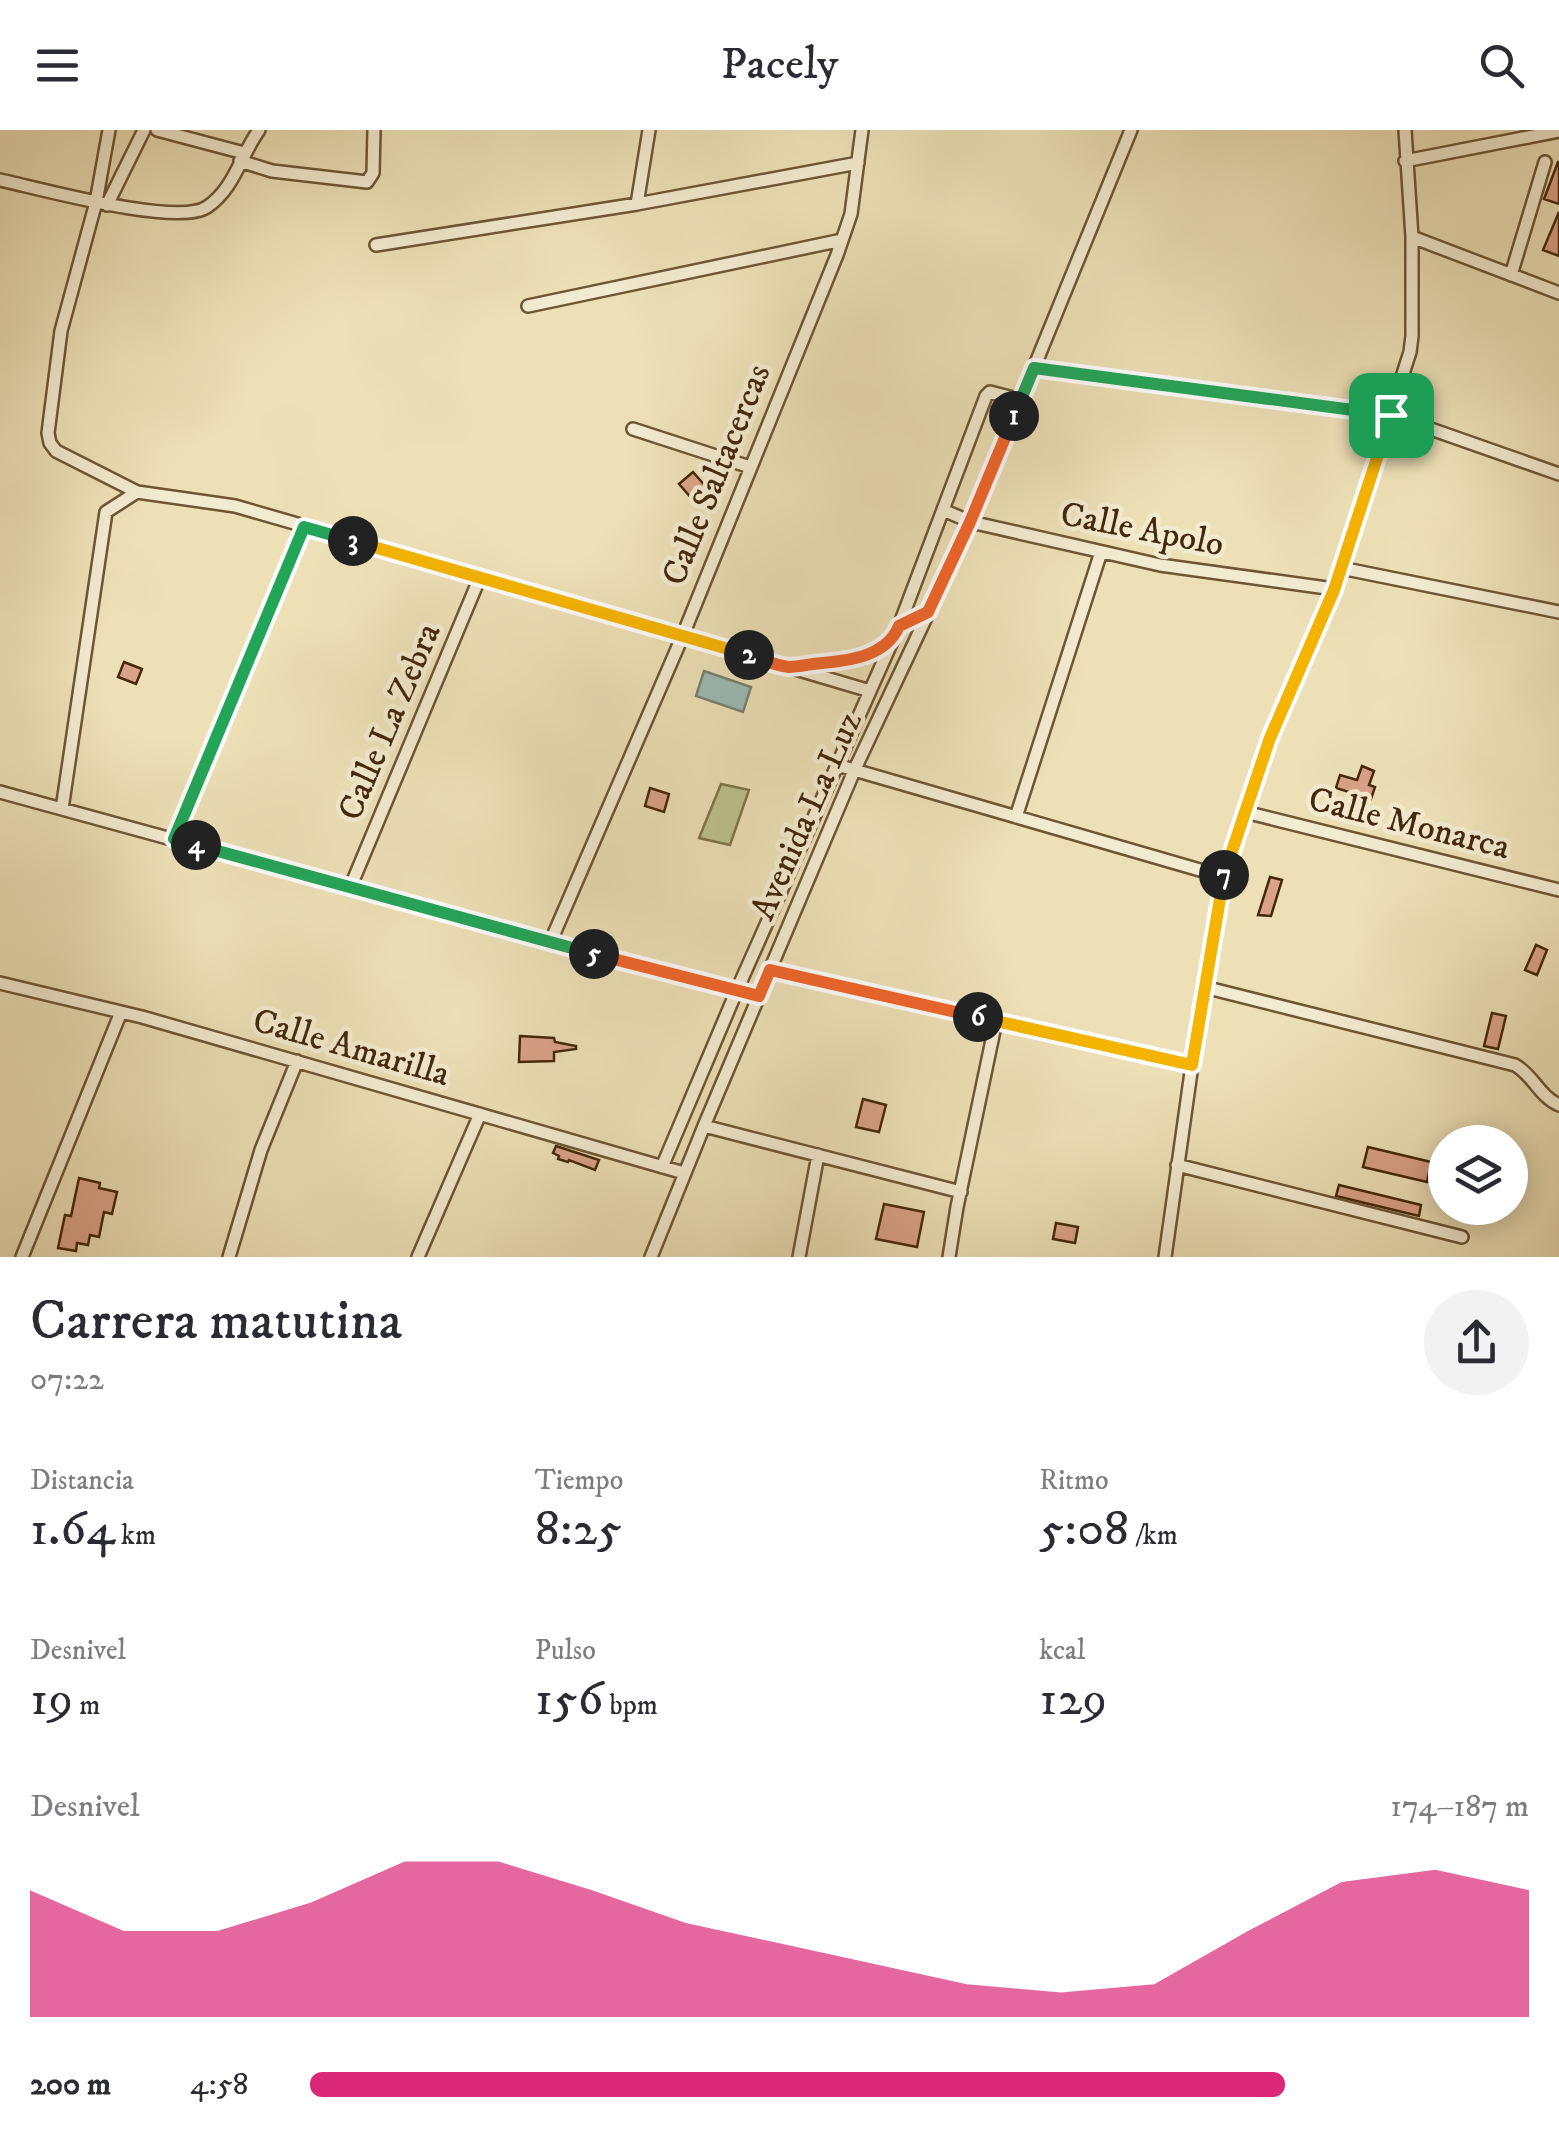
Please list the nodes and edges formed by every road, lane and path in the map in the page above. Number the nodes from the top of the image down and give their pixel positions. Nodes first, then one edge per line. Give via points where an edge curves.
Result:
1 (109, 130) edge
2 (144, 130) edge
3 (157, 130) edge
4 (259, 130) edge
5 (374, 130) edge
6 (649, 130) edge
7 (862, 130) edge
8 (1131, 130) edge
9 (1404, 130) edge
10 (1559, 131) edge
11 (242, 157) junction
12 (1405, 160) junction
13 (1545, 162) dead end
14 (858, 163) junction
15 (0, 180) edge
16 (101, 203) junction
17 (637, 204) junction
18 (1412, 238) junction
19 (842, 240) junction
20 (376, 245) dead end
21 (1511, 275) junction
22 (1559, 293) edge
23 (528, 306) dead end
24 (1034, 368) junction
25 (1021, 400) junction
26 (1391, 415) junction
27 (633, 429) dead end
28 (750, 467) junction
29 (1559, 474) edge
30 (137, 492) junction
31 (943, 510) junction
32 (970, 522) junction
33 (304, 527) junction
34 (1100, 552) junction
35 (1341, 568) junction
36 (480, 577) junction
37 (1334, 590) junction
38 (928, 612) junction
39 (1559, 612) edge
40 (897, 630) junction
41 (682, 635) junction
42 (788, 667) junction
43 (870, 691) junction
44 (837, 765) junction
45 (854, 770) junction
46 (0, 792) edge
47 (62, 809) junction
48 (1246, 812) junction
49 (1016, 817) junction
50 (174, 839) junction
51 (1224, 877) junction
52 (350, 888) junction
53 (1559, 890) edge
54 (550, 943) junction
55 (770, 970) junction
56 (0, 983) edge
57 (1204, 987) junction
58 (737, 990) junction
59 (759, 996) junction
60 (121, 1012) junction
61 (996, 1021) junction
62 (297, 1061) junction
63 (1192, 1065) junction
64 (1559, 1105) edge
65 (480, 1114) junction
66 (704, 1126) junction
67 (818, 1155) junction
68 (1177, 1164) junction
69 (662, 1167) junction
70 (684, 1173) junction
71 (961, 1192) junction
72 (1462, 1236) dead end
73 (22, 1257) edge
74 (229, 1257) edge
75 (418, 1257) edge
76 (651, 1257) edge
77 (799, 1257) edge
78 (950, 1257) edge
79 (1165, 1257) edge

1 - 16 street
2 - 16 street
3 - 11 street
4 - 11 street
5 - 11 street via 367,182 272,171
6 - 17 street
7 - 14 street, Calle Saltacercas
8 - 24 street, Avenida La Luz
9 - 12 street
10 - 12 street
11 - 16 street via 232,180 196,212
12 - 18 street
13 - 21 street
14 - 17 street
14 - 19 street, Calle Saltacercas
15 - 16 street
16 - 30 street via 61,331 48,433 56,451
17 - 20 street
18 - 21 street
18 - 26 street via 1412,336
19 - 23 street
19 - 28 street, Calle Saltacercas
21 - 22 street
24 - 25 street, Avenida La Luz
24 - 26 street
25 - 31 street, Avenida La Luz via 986,396
25 - 32 street, Avenida La Luz
26 - 29 street
26 - 35 street
27 - 28 street
28 - 41 street, Calle Saltacercas
30 - 33 street via 235,506
30 - 47 street via 106,512
31 - 32 street, Calle Apolo
31 - 40 street, Avenida La Luz
32 - 34 street, Calle Apolo
32 - 38 street, Avenida La Luz
33 - 36 street
33 - 50 street
34 - 37 street, Calle Apolo
34 - 49 street
35 - 37 street
35 - 39 street
36 - 41 street
36 - 52 street, Calle La Zebra
37 - 48 street
38 - 40 street
38 - 45 street, Avenida La Luz
40 - 42 street via 870,654
40 - 43 street, Avenida La Luz
41 - 42 street
41 - 54 street, Calle Saltacercas
42 - 43 street
43 - 44 street, Avenida La Luz
44 - 45 street
44 - 58 street, Avenida La Luz
45 - 49 street
45 - 55 street, Avenida La Luz
46 - 47 street
47 - 50 street
48 - 51 street
48 - 53 street, Calle Monarca
49 - 51 street
50 - 52 street
51 - 57 street
52 - 54 street
54 - 58 street
55 - 59 street, Avenida La Luz
55 - 61 street
56 - 60 street, Calle Amarilla
57 - 63 street
57 - 64 street via 1515,1064
58 - 59 street
58 - 69 street, Avenida La Luz
59 - 66 street, Avenida La Luz
60 - 62 street, Calle Amarilla
60 - 73 street
61 - 63 street
61 - 71 street
62 - 65 street, Calle Amarilla
62 - 74 street
63 - 68 street
65 - 69 street, Calle Amarilla
65 - 75 street
66 - 67 street
66 - 70 street, Avenida La Luz
67 - 71 street
67 - 77 street
68 - 72 street
68 - 79 street
69 - 70 street, Calle Amarilla
70 - 76 street, Avenida La Luz
71 - 78 street

